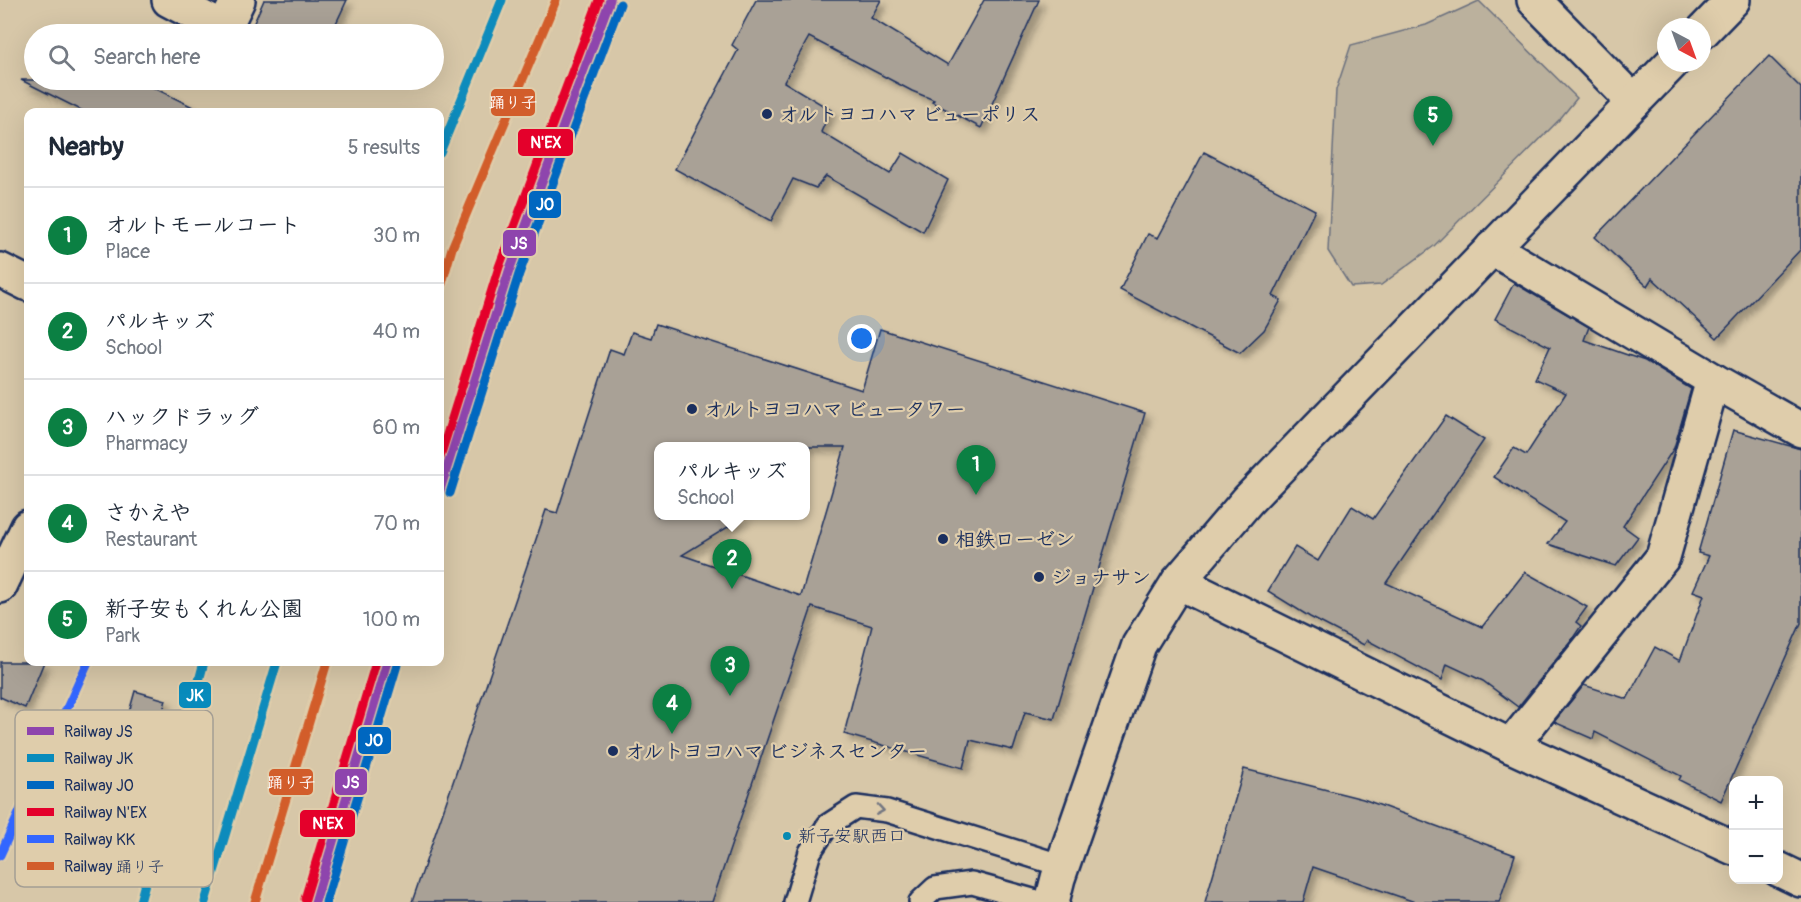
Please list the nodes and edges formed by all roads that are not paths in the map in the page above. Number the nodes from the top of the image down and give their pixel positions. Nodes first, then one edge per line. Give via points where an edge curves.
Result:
1 (169, 0) edge
2 (238, 0) edge
3 (1534, 0) edge
4 (1733, 0) edge
5 (1711, 23) edge
6 (215, 24) edge
7 (226, 24) edge
8 (1663, 72) edge
9 (1634, 102) junction
10 (1492, 248) junction
11 (0, 270) edge
12 (24, 282) edge
13 (1713, 380) junction
14 (1801, 430) edge
15 (24, 535) edge
16 (1178, 582) junction
17 (0, 586) edge
18 (1511, 746) junction
19 (1729, 846) edge
20 (1063, 866) junction
21 (1783, 871) edge
22 (1801, 880) edge
23 (795, 902) edge
24 (920, 902) edge
25 (1040, 902) edge
26 (1052, 902) edge

1 - 6 street
2 - 7 street
3 - 9 street
4 - 5 street
8 - 9 street
9 - 10 street
10 - 13 street
10 - 16 street via 1248,500
11 - 12 street
13 - 14 street
13 - 18 street via 1663,557
15 - 17 street
16 - 18 street
16 - 20 street via 1139,645
18 - 19 street
23 -> 20 lane via 810,852 828,825 856,807 887,811
20 - 26 street
21 - 22 street
24 - 25 lane via 934,888 972,883

